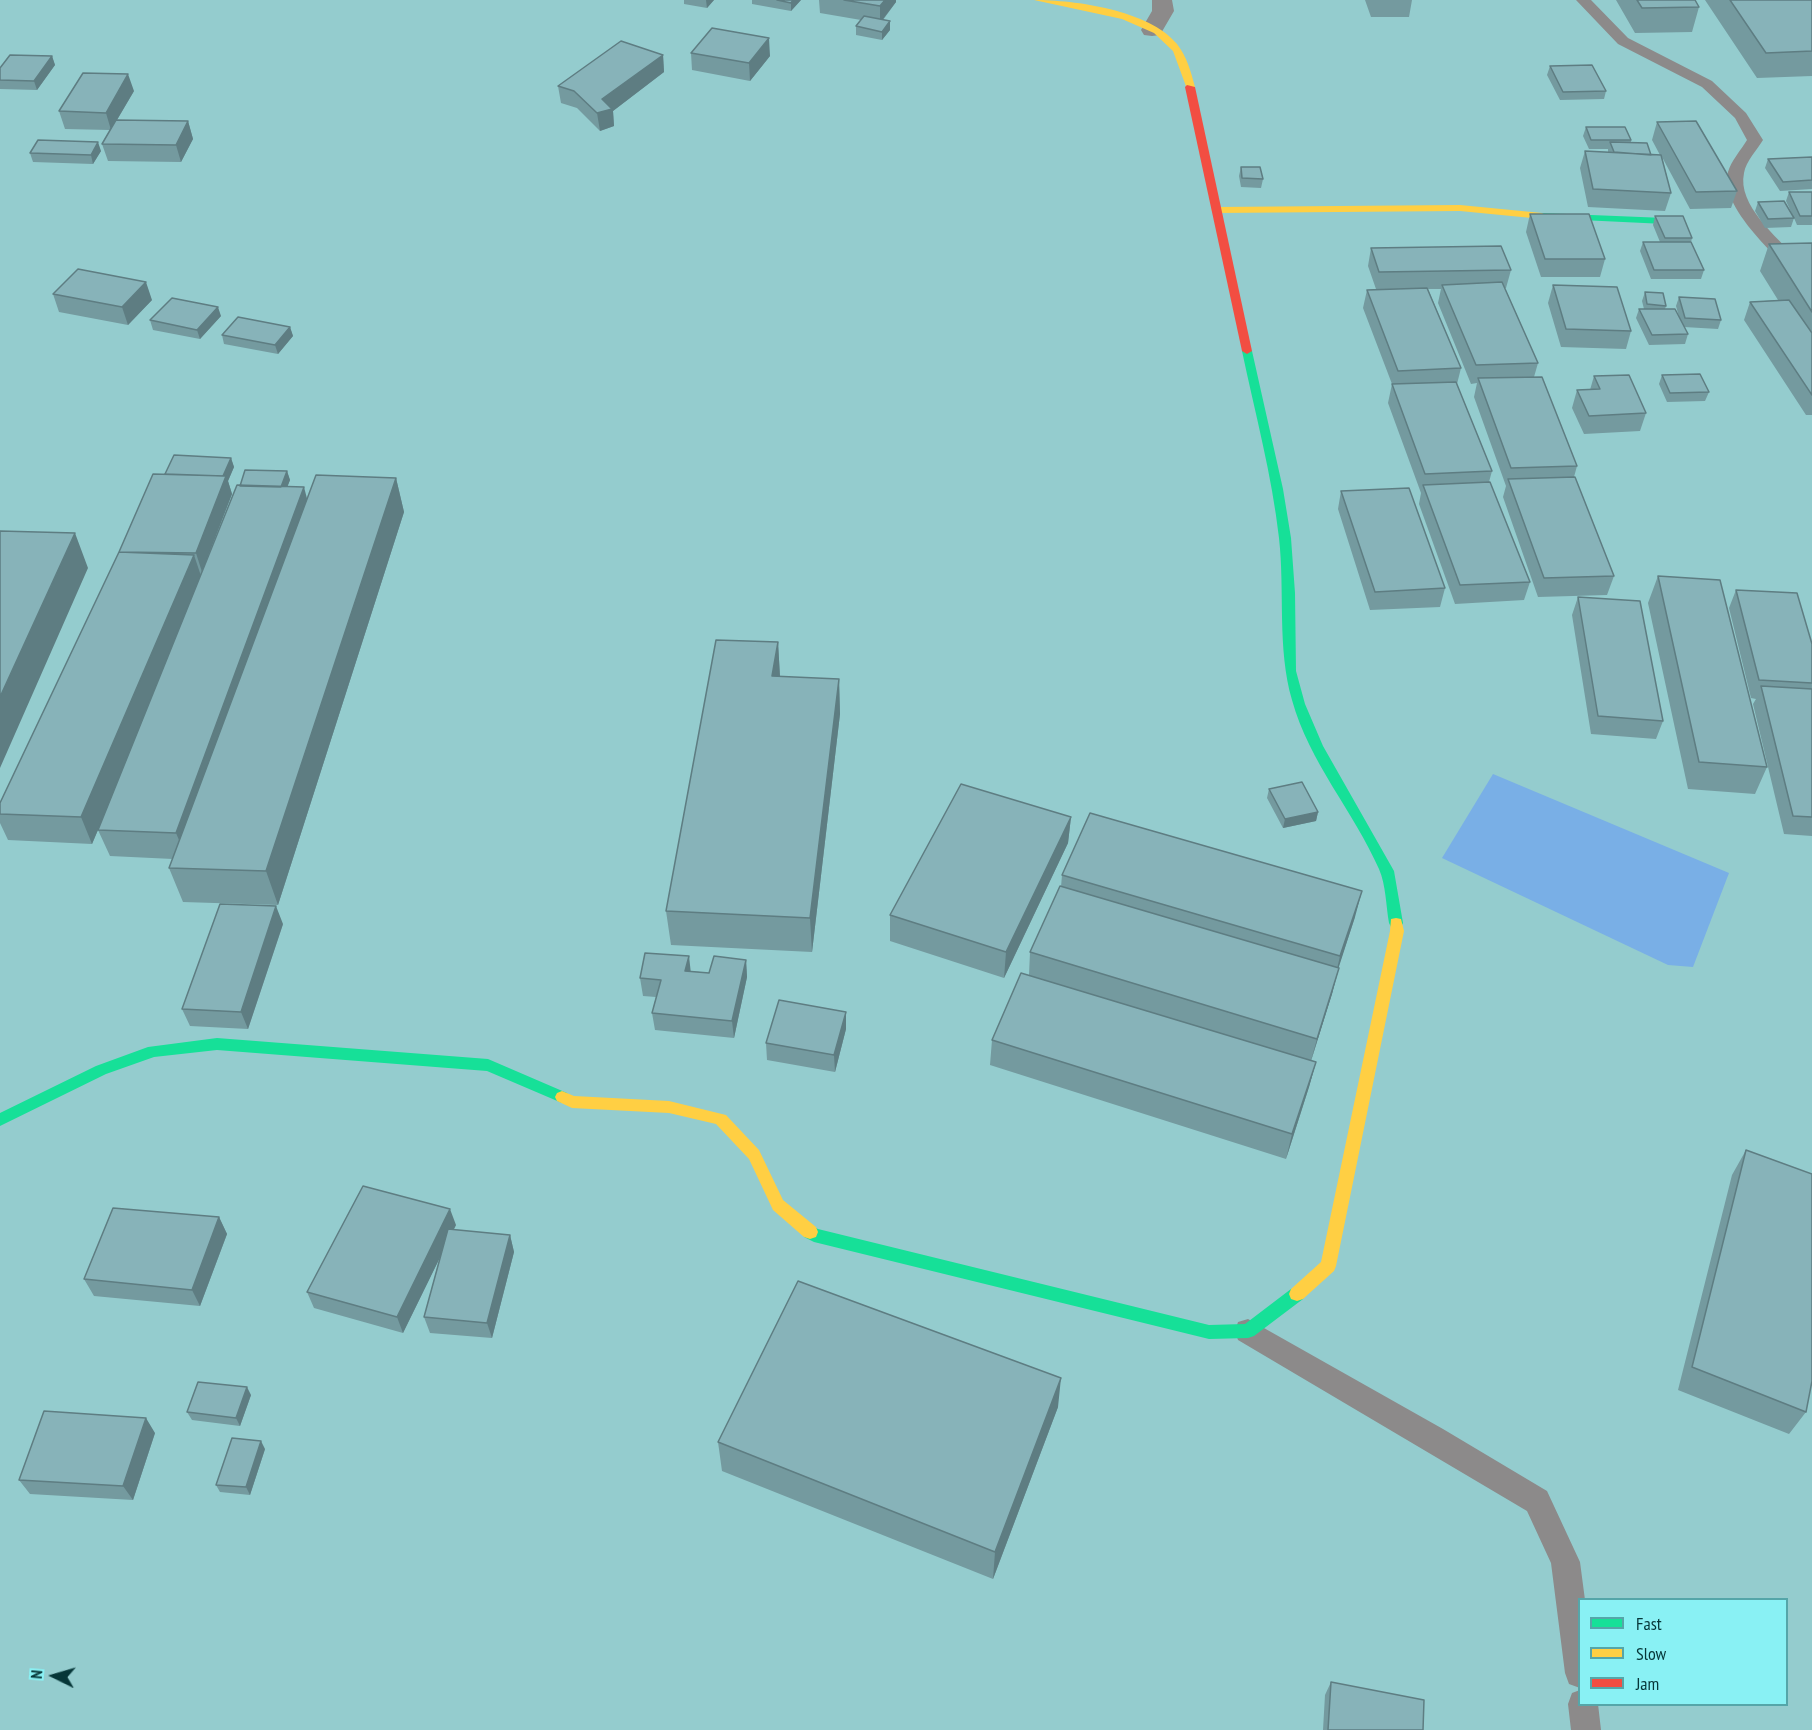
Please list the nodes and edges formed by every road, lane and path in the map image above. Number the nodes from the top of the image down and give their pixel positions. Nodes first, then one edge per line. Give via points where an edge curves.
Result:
1 (1038, 0) edge
2 (1162, 0) edge
3 (1583, 0) edge
4 (1152, 30) junction
5 (1216, 210) junction
6 (1665, 221) edge
7 (1790, 262) edge
8 (0, 1120) edge
9 (1248, 1331) junction
10 (1578, 1657) edge
11 (1583, 1706) edge
12 (1586, 1730) edge

1 - 4 street via 1088,8
2 - 4 street via 1163,11
3 - 7 lane via 1623,41 1707,84 1741,116 1755,140 1736,173 1740,203
4 - 5 street via 1169,40 1185,65
5 - 6 street via 1460,208 1521,215
5 - 9 street via 1285,538 1290,671 1317,746 1387,871 1397,931 1328,1266
8 - 9 street via 101,1070 153,1051 217,1044 488,1065 572,1102 669,1107 721,1119 754,1155 778,1205 814,1235 1209,1332
9 - 10 lane via 1537,1501 1566,1562
11 - 12 lane

